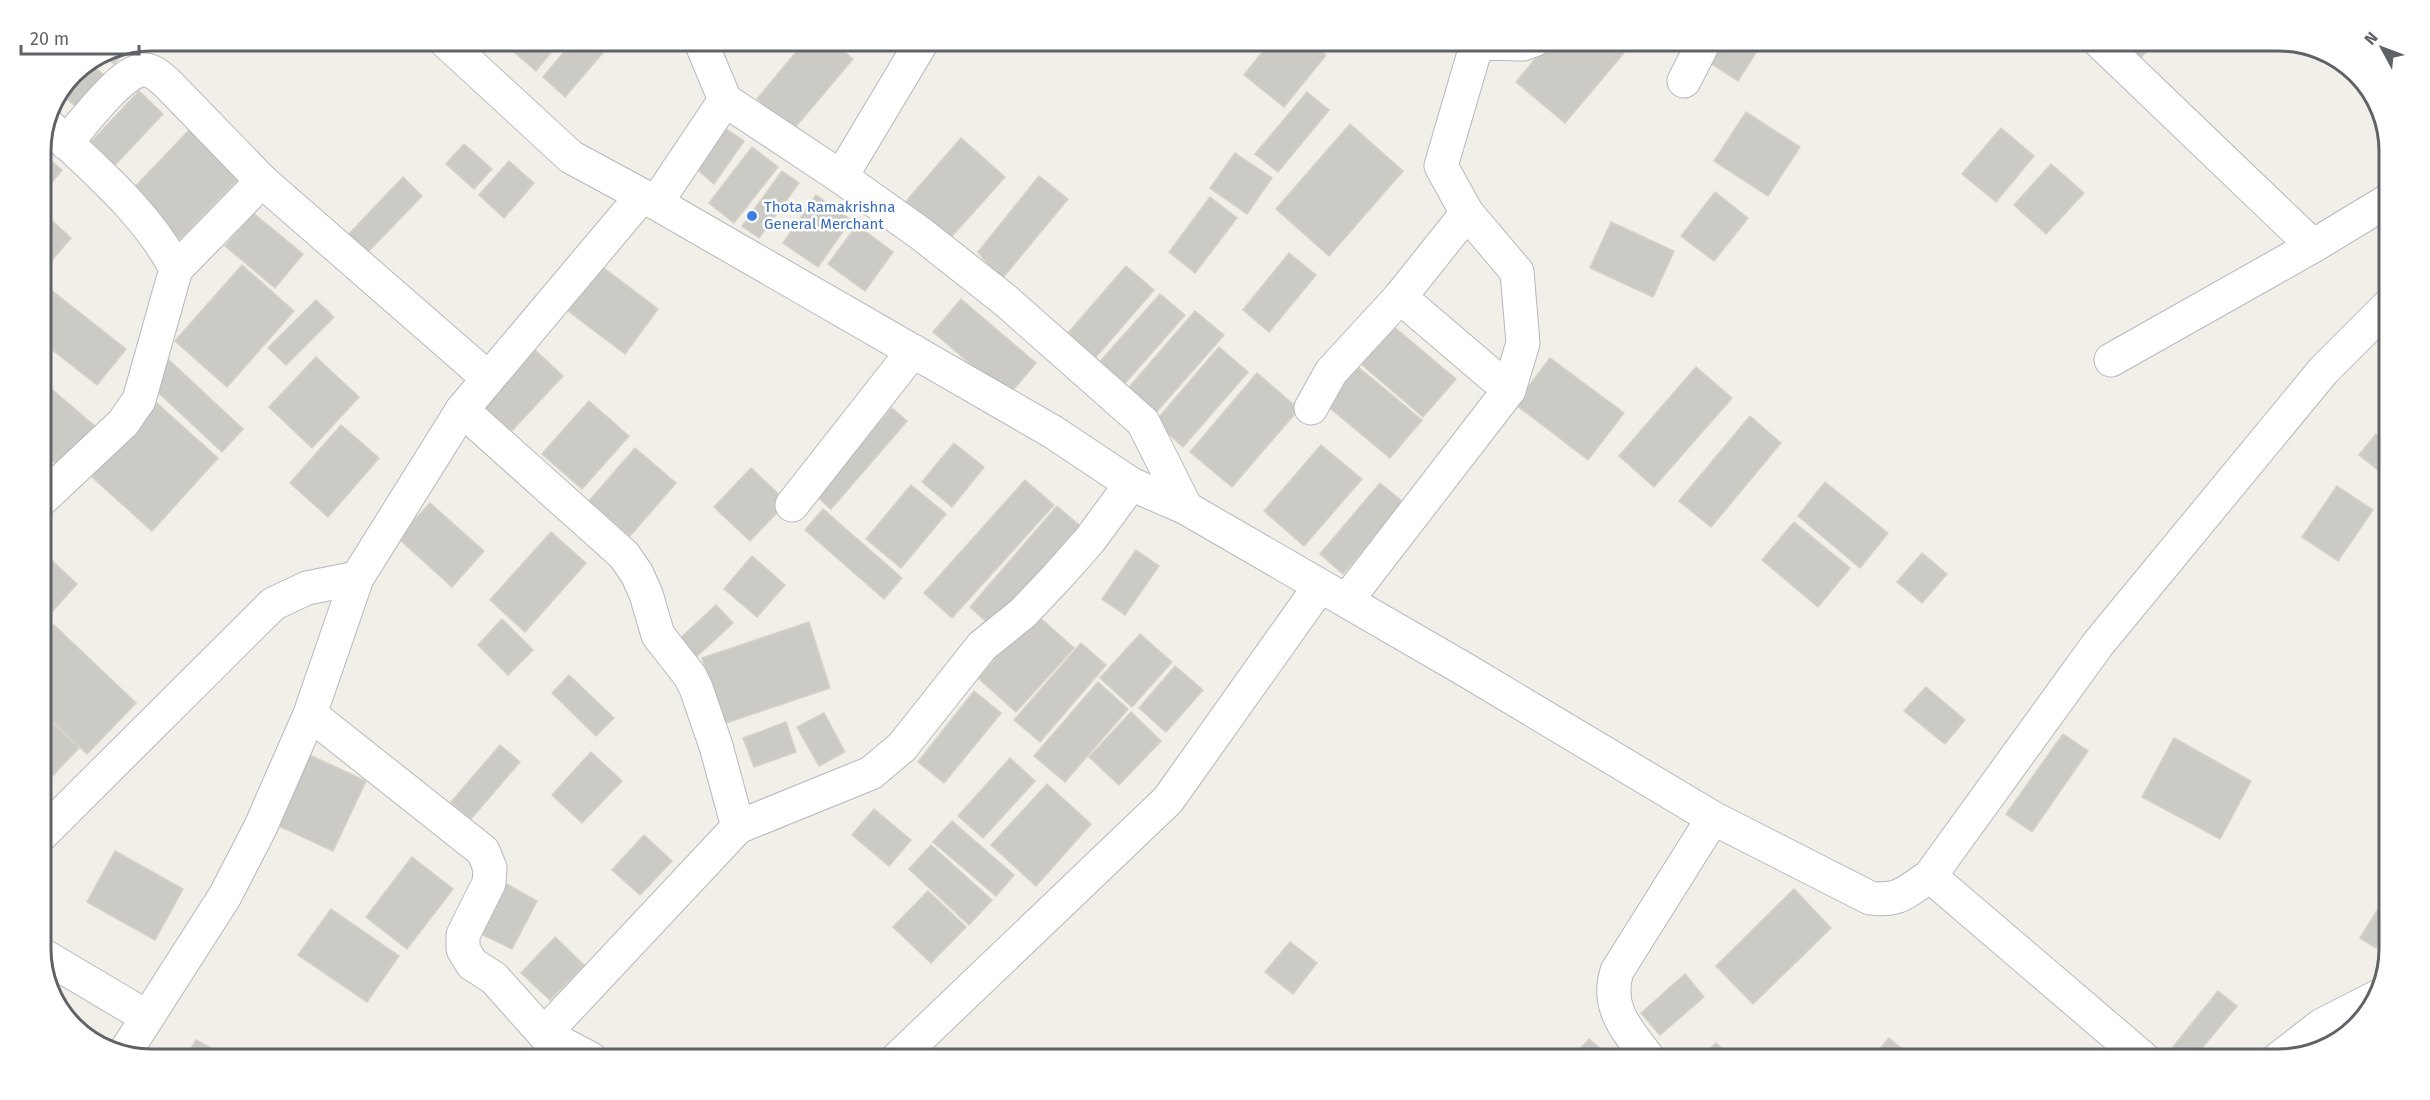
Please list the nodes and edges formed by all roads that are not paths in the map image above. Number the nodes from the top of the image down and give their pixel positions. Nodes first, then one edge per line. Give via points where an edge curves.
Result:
1 (456, 51) edge
2 (705, 51) edge
3 (916, 51) edge
4 (1473, 51) edge
5 (1699, 51) edge
6 (2109, 51) edge
7 (1684, 81) dead end
8 (725, 100) junction
9 (57, 134) edge
10 (841, 177) junction
11 (262, 182) junction
12 (649, 200) junction
13 (2379, 206) edge
14 (1467, 213) junction
15 (2313, 246) junction
16 (176, 268) junction
17 (1400, 297) junction
18 (2379, 315) edge
19 (913, 351) junction
20 (2111, 360) dead end
21 (488, 378) junction
22 (1509, 390) junction
23 (1311, 408) dead end
24 (462, 410) junction
25 (1131, 484) junction
26 (51, 491) edge
27 (792, 505) dead end
28 (1186, 508) junction
29 (357, 578) junction
30 (1333, 593) junction
31 (310, 714) junction
32 (1713, 818) junction
33 (51, 825) edge
34 (738, 827) junction
35 (1930, 876) junction
36 (52, 960) edge
37 (2362, 1005) edge
38 (147, 1017) junction
39 (544, 1034) junction
40 (129, 1046) edge
41 (2292, 1048) edge
42 (572, 1049) edge
43 (907, 1049) edge
44 (1642, 1049) edge
45 (2126, 1049) edge

1 - 12 street via 571,157
2 - 8 street
3 - 10 street
4 - 14 street via 1441,166
5 - 7 street
6 - 15 street
8 - 10 street
8 - 12 street
9 - 11 street via 131,73 153,71
9 - 16 street via 142,218
10 - 28 street via 1005,300 1143,422
11 - 16 street
11 - 21 street
12 - 19 street
12 - 21 street
13 - 15 street
14 - 17 street
14 - 22 street via 1517,272 1523,343
15 - 20 street
16 - 26 street via 133,411
17 - 22 street
17 - 23 street via 1331,372
18 - 35 street via 2323,371 2098,644
19 - 25 street via 1053,432
19 - 27 street
21 - 24 street
22 - 30 street
24 - 29 street
24 - 34 street via 624,555 637,574 658,635 696,688
25 - 28 street
25 - 34 street via 1058,576 1023,613 982,646 902,747 871,773
28 - 30 street
29 - 31 street
29 - 33 street via 307,588 273,604
30 - 32 street
30 - 43 street via 1168,800
31 - 38 street via 225,896
31 - 39 street via 483,851 490,868 489,883 463,935 463,949 472,964 494,978
32 - 35 street via 1870,898 1896,898
32 - 44 street via 1617,971 1612,986 1619,1018
34 - 39 street
35 - 45 street
36 - 38 street
37 - 41 street via 2322,1025
38 - 40 street
39 - 42 street

